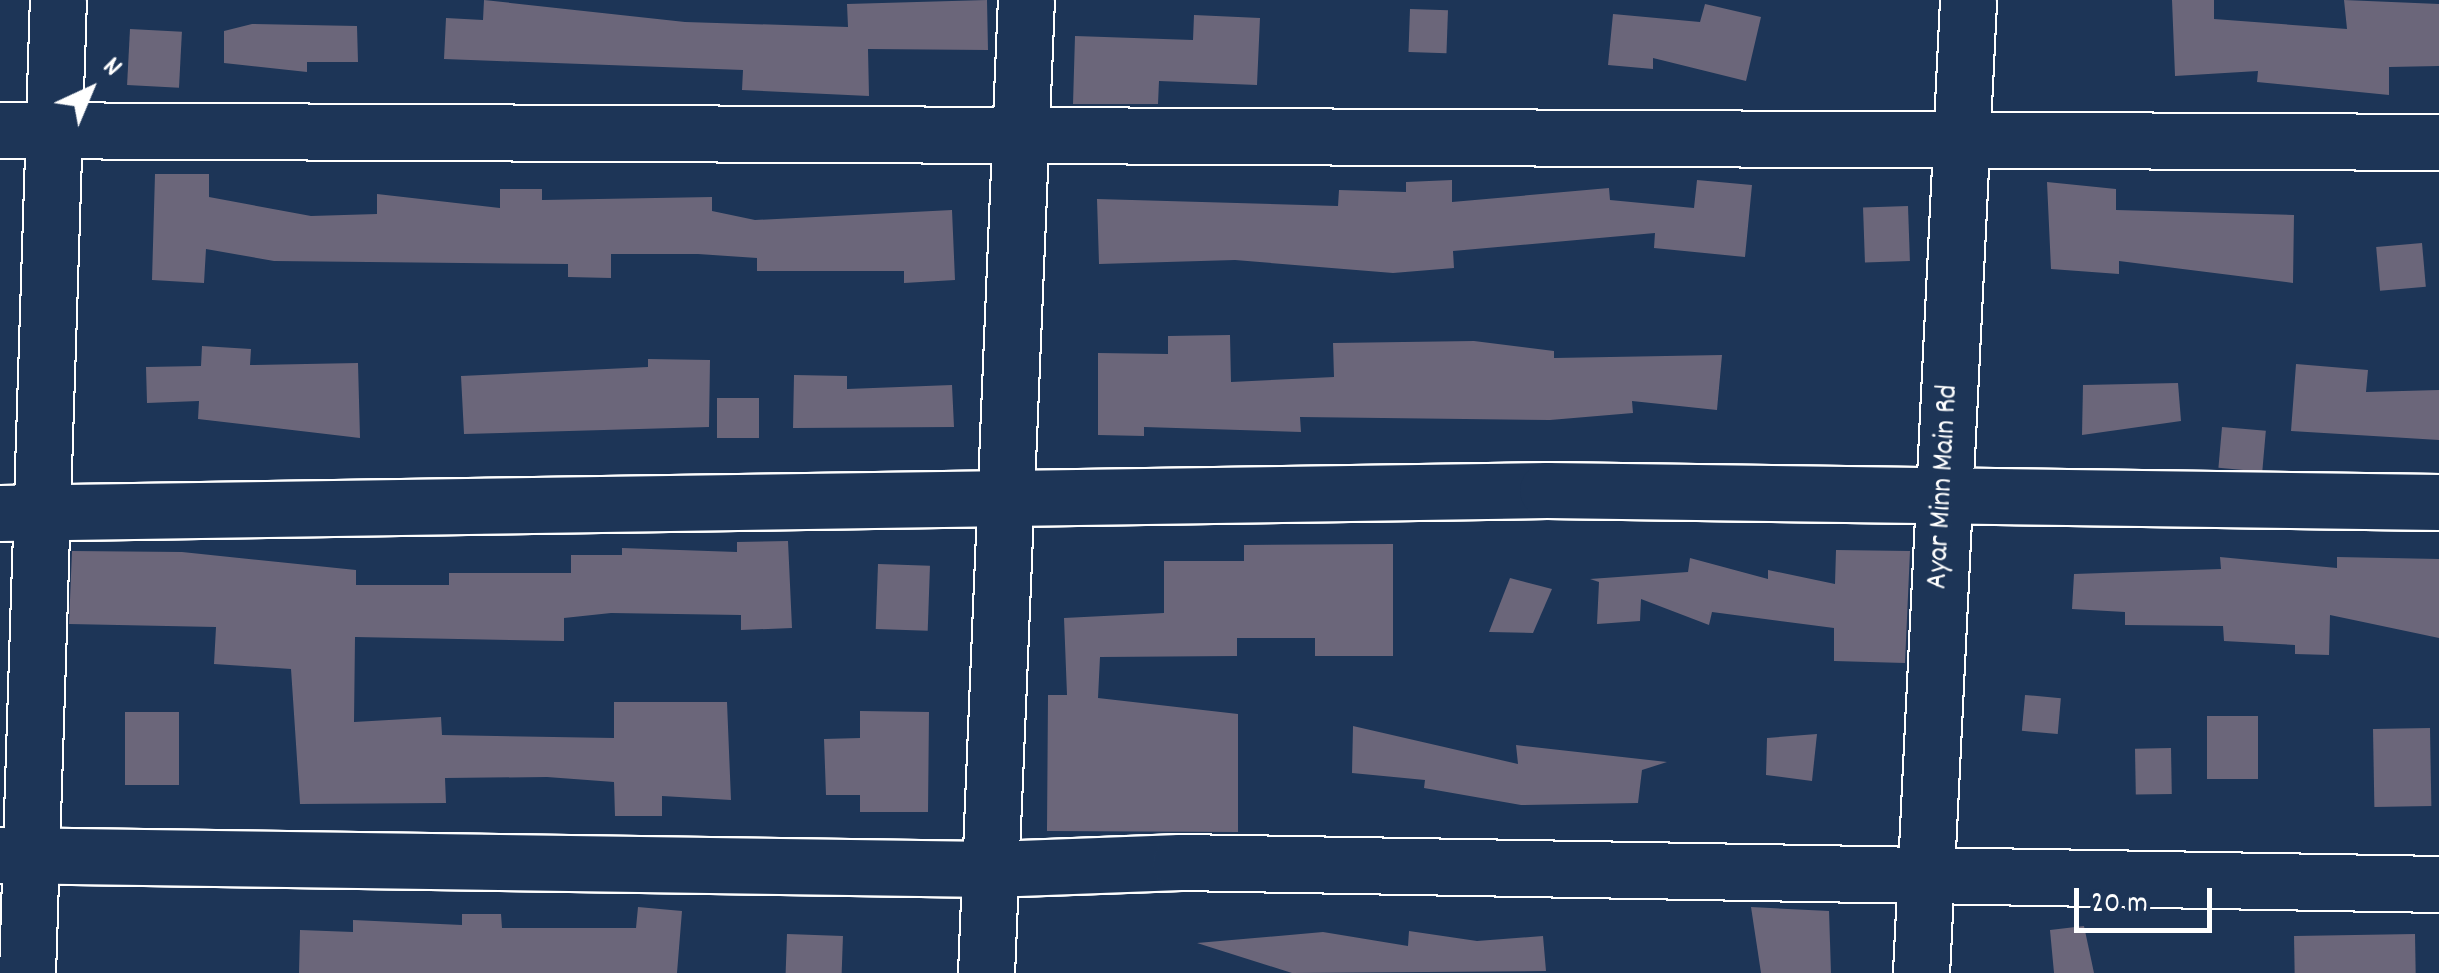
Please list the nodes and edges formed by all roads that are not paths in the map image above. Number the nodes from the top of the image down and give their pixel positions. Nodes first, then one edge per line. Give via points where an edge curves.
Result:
1 (58, 0) edge
2 (1026, 0) edge
3 (1968, 0) edge
4 (0, 130) edge
5 (54, 132) junction
6 (1962, 134) junction
7 (1020, 139) junction
8 (2439, 142) edge
9 (1944, 495) junction
10 (1008, 498) junction
11 (2439, 502) edge
12 (20, 513) edge
13 (15, 854) edge
14 (990, 869) junction
15 (1926, 872) junction
16 (2439, 884) edge
17 (26, 973) edge
18 (986, 973) edge
19 (1921, 973) edge

1 - 5 street
2 - 7 street
3 - 6 street, Ayar Minn Main Rd
4 - 5 street
5 - 7 street
5 - 12 street
6 - 7 street
6 - 8 street
6 - 9 street, Ayar Minn Main Rd
7 - 10 street
9 - 10 street
9 - 11 street
9 - 15 street, Ayar Minn Main Rd
10 - 12 street
10 - 14 street
12 - 13 street
13 - 14 street
13 - 17 street
14 - 15 street via 1180,862
14 - 18 street
15 - 16 street
15 - 19 street, Ayar Minn Main Rd

